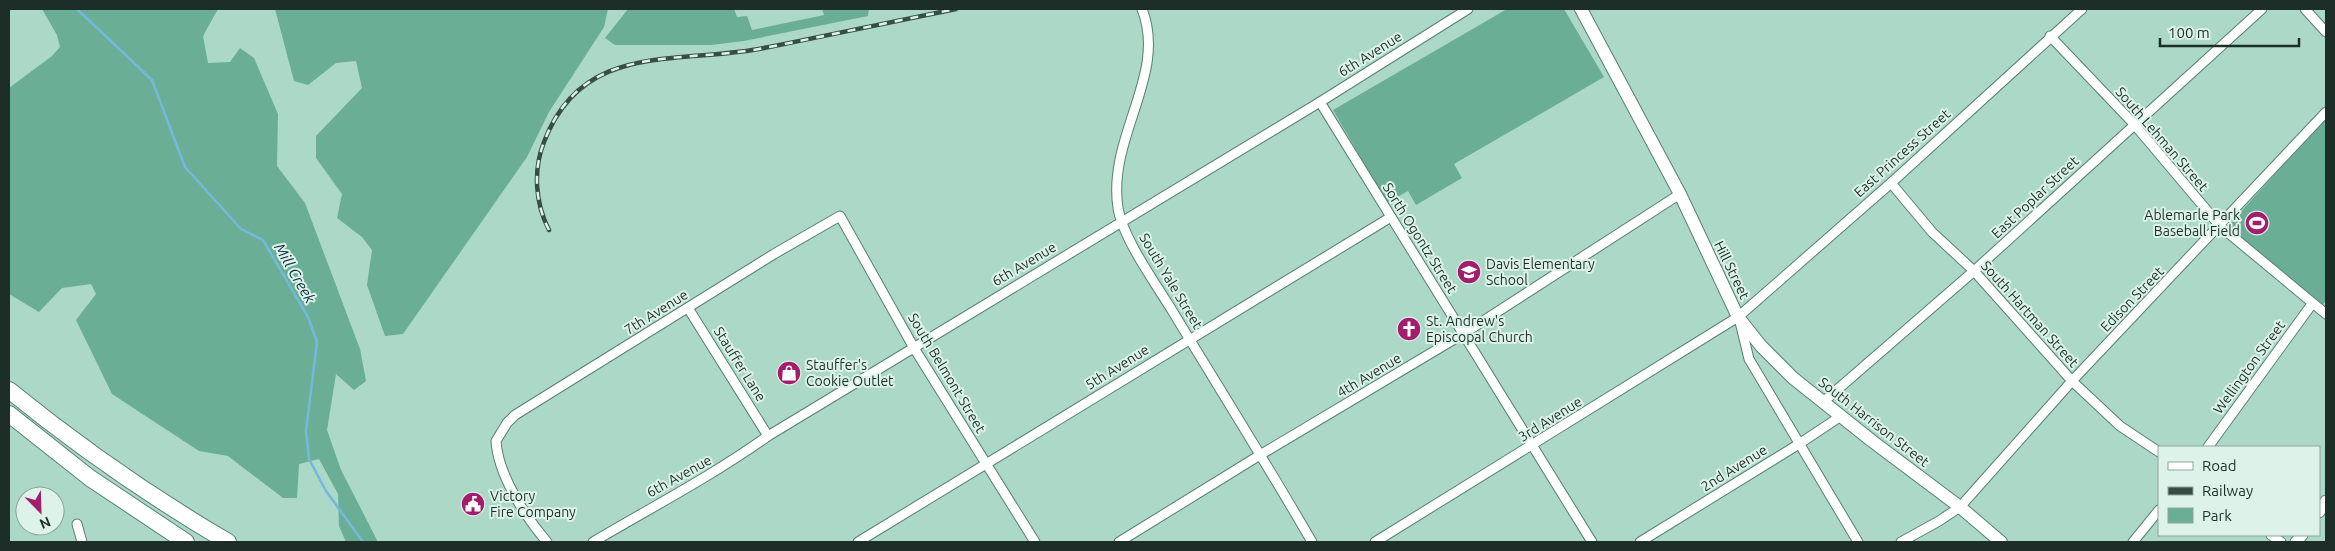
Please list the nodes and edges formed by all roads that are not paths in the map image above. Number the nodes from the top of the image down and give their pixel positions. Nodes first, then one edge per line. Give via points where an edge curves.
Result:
1 (1142, 9) edge
2 (1468, 9) edge
3 (1581, 9) edge
4 (2082, 9) edge
5 (2262, 9) edge
6 (2306, 9) edge
7 (2326, 32) edge
8 (2050, 36) junction
9 (1320, 102) junction
10 (2326, 112) edge
11 (2134, 124) junction
12 (1891, 183) junction
13 (1680, 194) junction
14 (840, 216) joint
15 (1391, 217) junction
16 (1121, 221) junction
17 (2220, 226) junction
18 (1974, 271) junction
19 (2312, 304) junction
20 (688, 308) junction
21 (2326, 314) edge
22 (1738, 317) junction
23 (1463, 334) junction
24 (1189, 339) junction
25 (914, 348) junction
26 (2072, 381) junction
27 (9, 390) edge
28 (1823, 402) junction
29 (9, 414) edge
30 (1841, 416) junction
31 (768, 436) junction
32 (1799, 444) junction
33 (1534, 446) junction
34 (2209, 446) edge
35 (2158, 451) edge
36 (1260, 455) junction
37 (986, 465) junction
38 (1960, 507) junction
39 (2158, 511) edge
40 (77, 524) dead end
41 (82, 542) edge
42 (186, 542) edge
43 (228, 542) edge
44 (546, 542) edge
45 (593, 542) edge
46 (858, 542) edge
47 (1035, 542) edge
48 (1119, 542) edge
49 (1312, 542) edge
50 (1375, 542) edge
51 (1592, 542) edge
52 (1640, 542) edge
53 (1858, 542) edge
54 (1901, 542) edge
55 (2000, 542) edge
56 (2133, 542) edge

1 - 16 street, South Yale Street via 1149,47 1146,72 1118,160 1116,181
2 - 9 street, 6th Avenue
3 - 13 main road, Hill Street
4 - 8 street, East Princess Street
5 - 11 street, East Poplar Street
6 - 7 street
8 - 11 street, South Lehman Street
8 - 12 street, East Princess Street
9 - 15 street, Sorth Ogontz Street
9 - 16 street, 6th Avenue
10 - 17 street, Edison Street
11 - 17 street, South Lehman Street
11 - 18 street, East Poplar Street
12 - 18 street, South Hartman Street via 1932,232
12 - 22 street, East Princess Street
13 - 22 main road, Hill Street
13 - 23 street, 4th Avenue
14 - 20 street, 7th Avenue
14 - 25 street, South Belmont Street
15 - 23 street, Sorth Ogontz Street
15 - 24 street, 5th Avenue
16 - 24 street, South Yale Street
16 - 25 street, 6th Avenue
17 - 19 street, South Lehman Street
17 - 26 street, Edison Street
18 - 26 street, South Hartman Street
18 - 28 street, East Poplar Street
19 - 21 street, South Lehman Street
19 - 34 street, Wellington Street
20 - 31 street, Stauffer Lane
20 - 44 street, 7th Avenue via 506,423 496,441 500,468 534,528
22 - 28 main road, South Harrison Street via 1761,346
22 - 32 street, Hill Street via 1749,359
22 - 33 street, 3rd Avenue
23 - 33 street, Sorth Ogontz Street
23 - 36 street, 4th Avenue
24 - 36 street, South Yale Street
24 - 37 street, 5th Avenue
25 - 31 street, 6th Avenue
25 - 37 street, South Belmont Street
26 - 35 street, South Hartman Street via 2120,426
26 - 38 street, Edison Street
27 - 43 highway via 108,466
28 - 30 main road, South Harrison Street
29 - 42 highway via 90,478
30 - 32 street, 2nd Avenue
30 - 38 main road, South Harrison Street
31 - 45 street, 6th Avenue via 726,465
32 - 52 street, 2nd Avenue
32 - 53 street, Hill Street
33 - 50 street, 3rd Avenue
33 - 51 street, Sorth Ogontz Street
36 - 48 street, 4th Avenue
36 - 49 street, South Yale Street
37 - 46 street, 5th Avenue
37 - 47 street, South Belmont Street
38 - 54 street, Edison Street
38 - 55 main road, South Harrison Street
39 - 56 street
40 - 41 street

